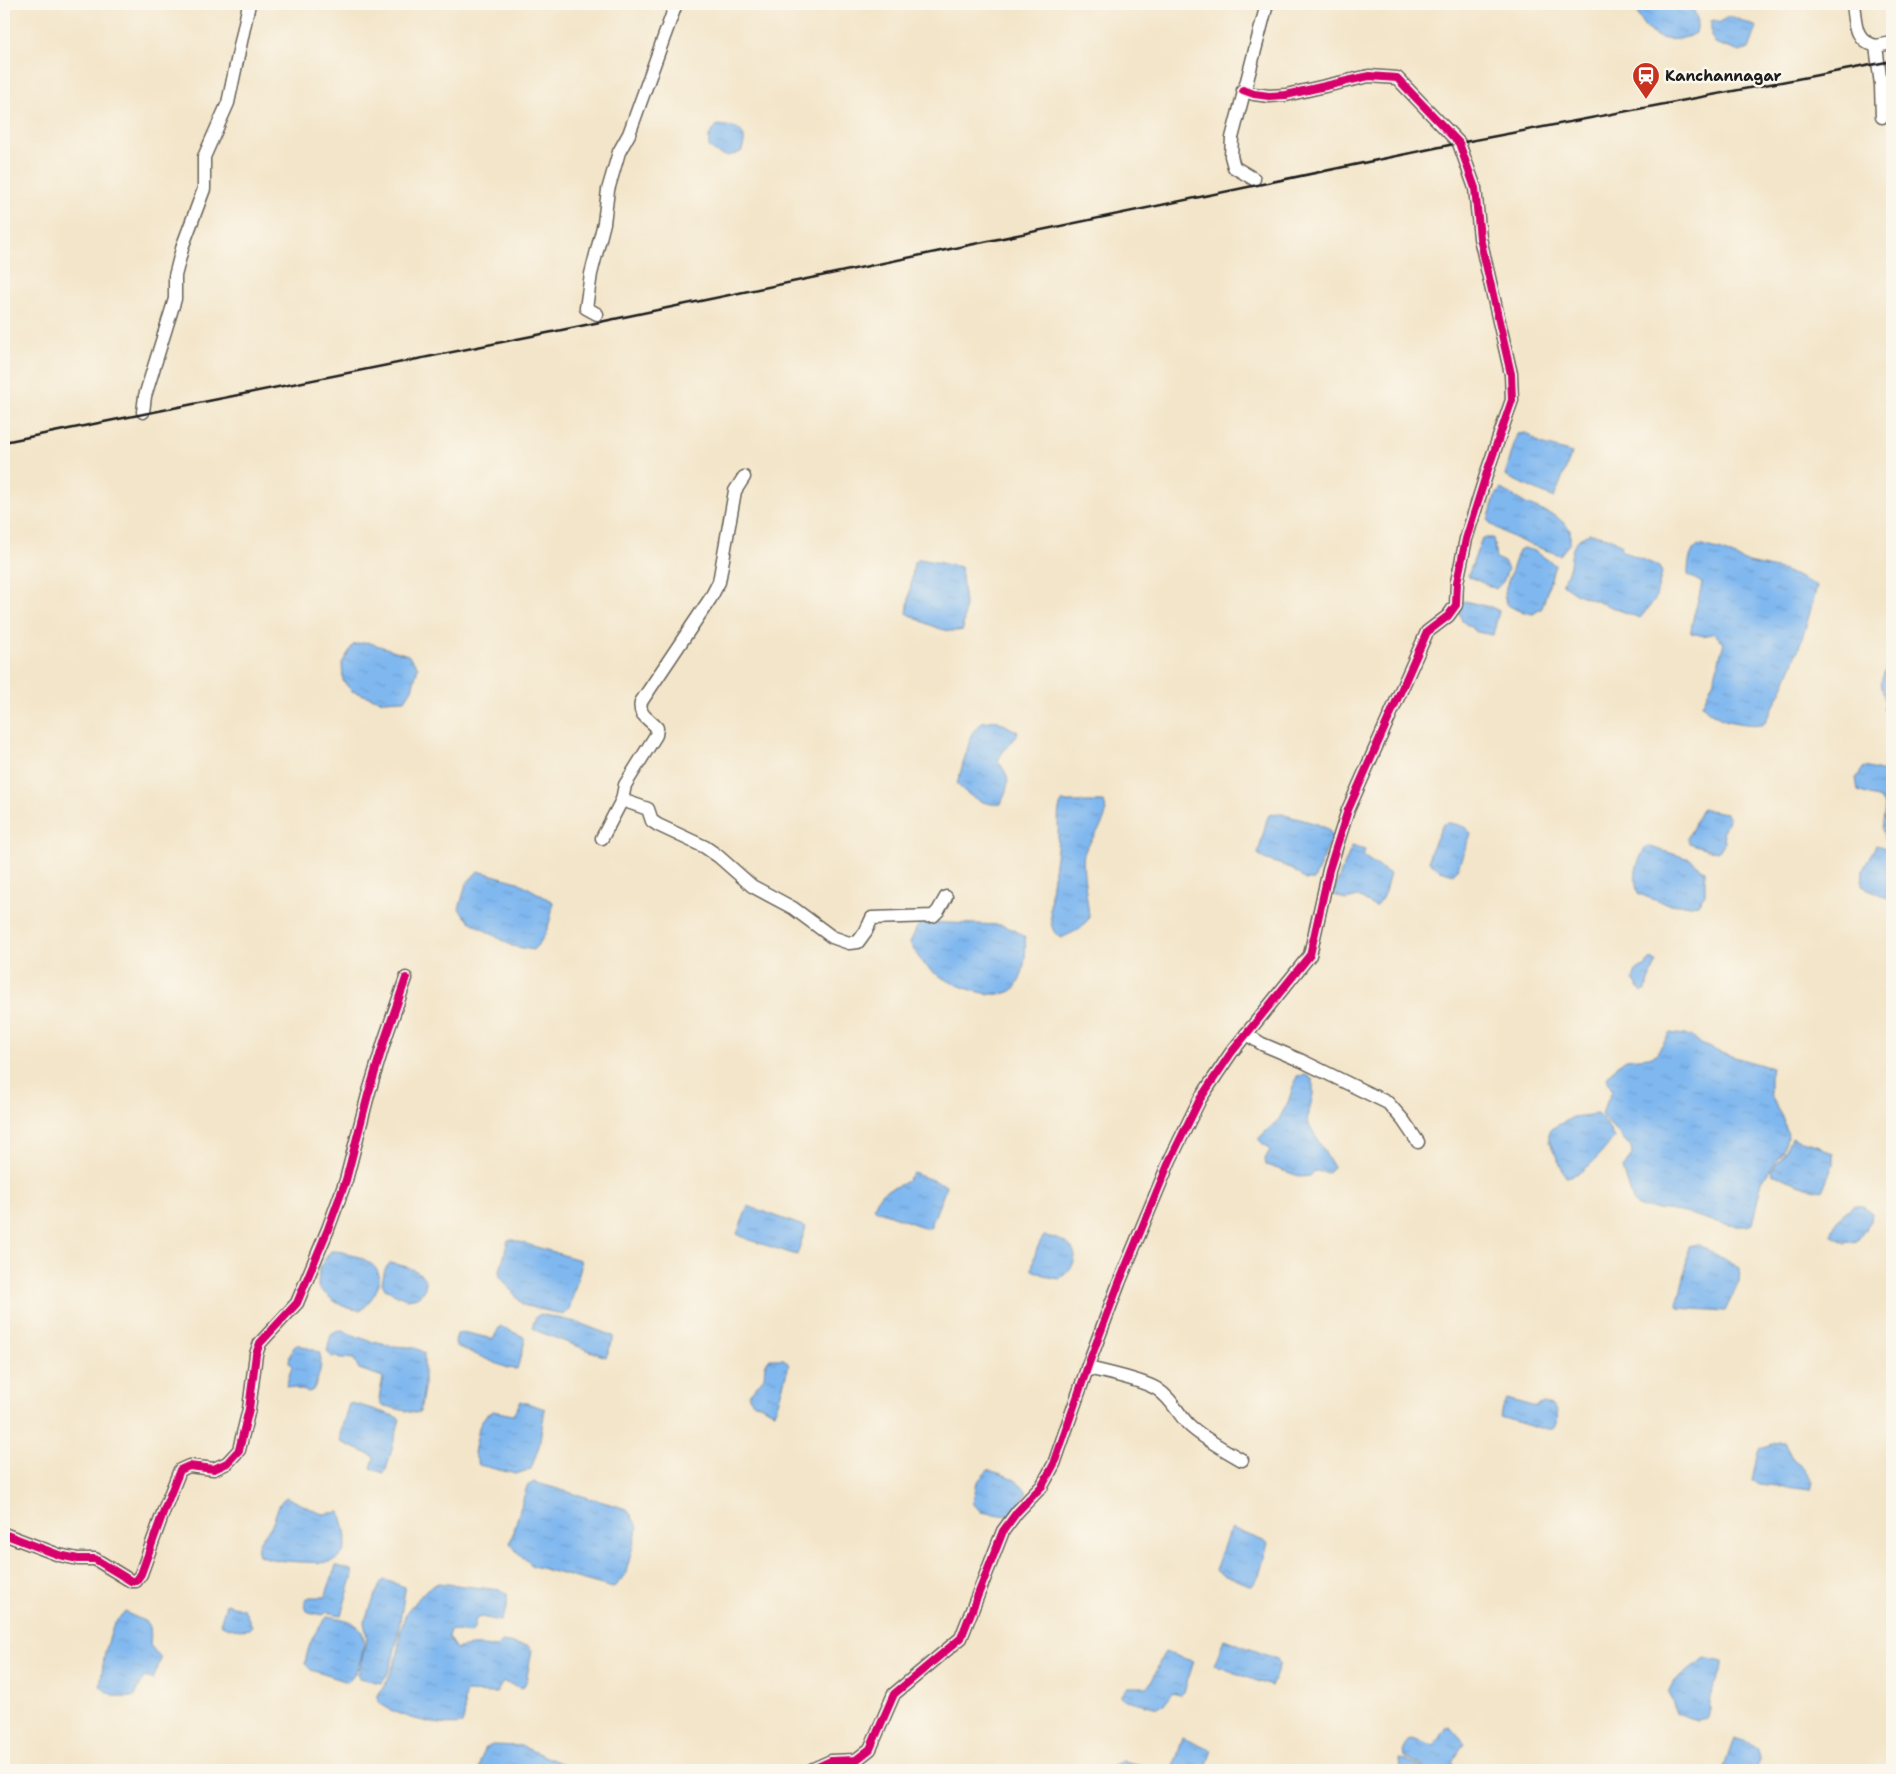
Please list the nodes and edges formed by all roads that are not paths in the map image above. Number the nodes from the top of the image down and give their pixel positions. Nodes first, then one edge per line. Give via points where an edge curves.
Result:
1 (249, 4) edge
2 (676, 4) edge
3 (1267, 4) edge
4 (1853, 4) edge
5 (1892, 43) edge
6 (1876, 46) junction
7 (1244, 90) junction
8 (1882, 117) dead end
9 (1254, 179) dead end
10 (597, 314) dead end
11 (143, 412) dead end
12 (744, 477) dead end
13 (622, 800) junction
14 (602, 838) dead end
15 (946, 896) dead end
16 (406, 978) dead end
17 (1246, 1034) junction
18 (1418, 1142) dead end
19 (1087, 1368) junction
20 (1242, 1460) dead end
21 (4, 1534) edge
22 (811, 1770) edge

1 - 11 street via 228,103 204,158 204,189 182,245 175,276 175,299
2 - 10 street via 629,134 619,152 608,190 586,308
3 - 7 street
4 - 6 street via 1860,38
5 - 6 street
6 - 8 street
7 - 9 street via 1231,156 1234,167
7 - 17 street via 1277,96 1369,76 1397,78 1459,144 1475,188 1480,238 1511,374 1512,400 1466,540 1457,582 1456,605 1448,616 1427,632 1348,810 1329,870 1310,955
12 - 13 street via 736,491 719,582 641,702 642,715 657,728 656,735 625,785
13 - 14 street
13 - 15 street via 648,809 652,821 705,847 752,886 793,908 832,937 849,943 858,942 872,918 933,916
16 - 21 street via 382,1048 346,1180 328,1229 297,1303 260,1343 256,1354 249,1409 239,1450 227,1463 214,1468 189,1466 180,1470 136,1581 130,1581 96,1559 59,1555
17 - 18 street via 1388,1103
17 - 19 street via 1200,1099 1170,1160
19 - 20 street via 1155,1388 1167,1396 1188,1424
19 - 22 street via 1054,1464 1042,1486 1002,1531 962,1638 894,1694 870,1749 856,1760 831,1761

